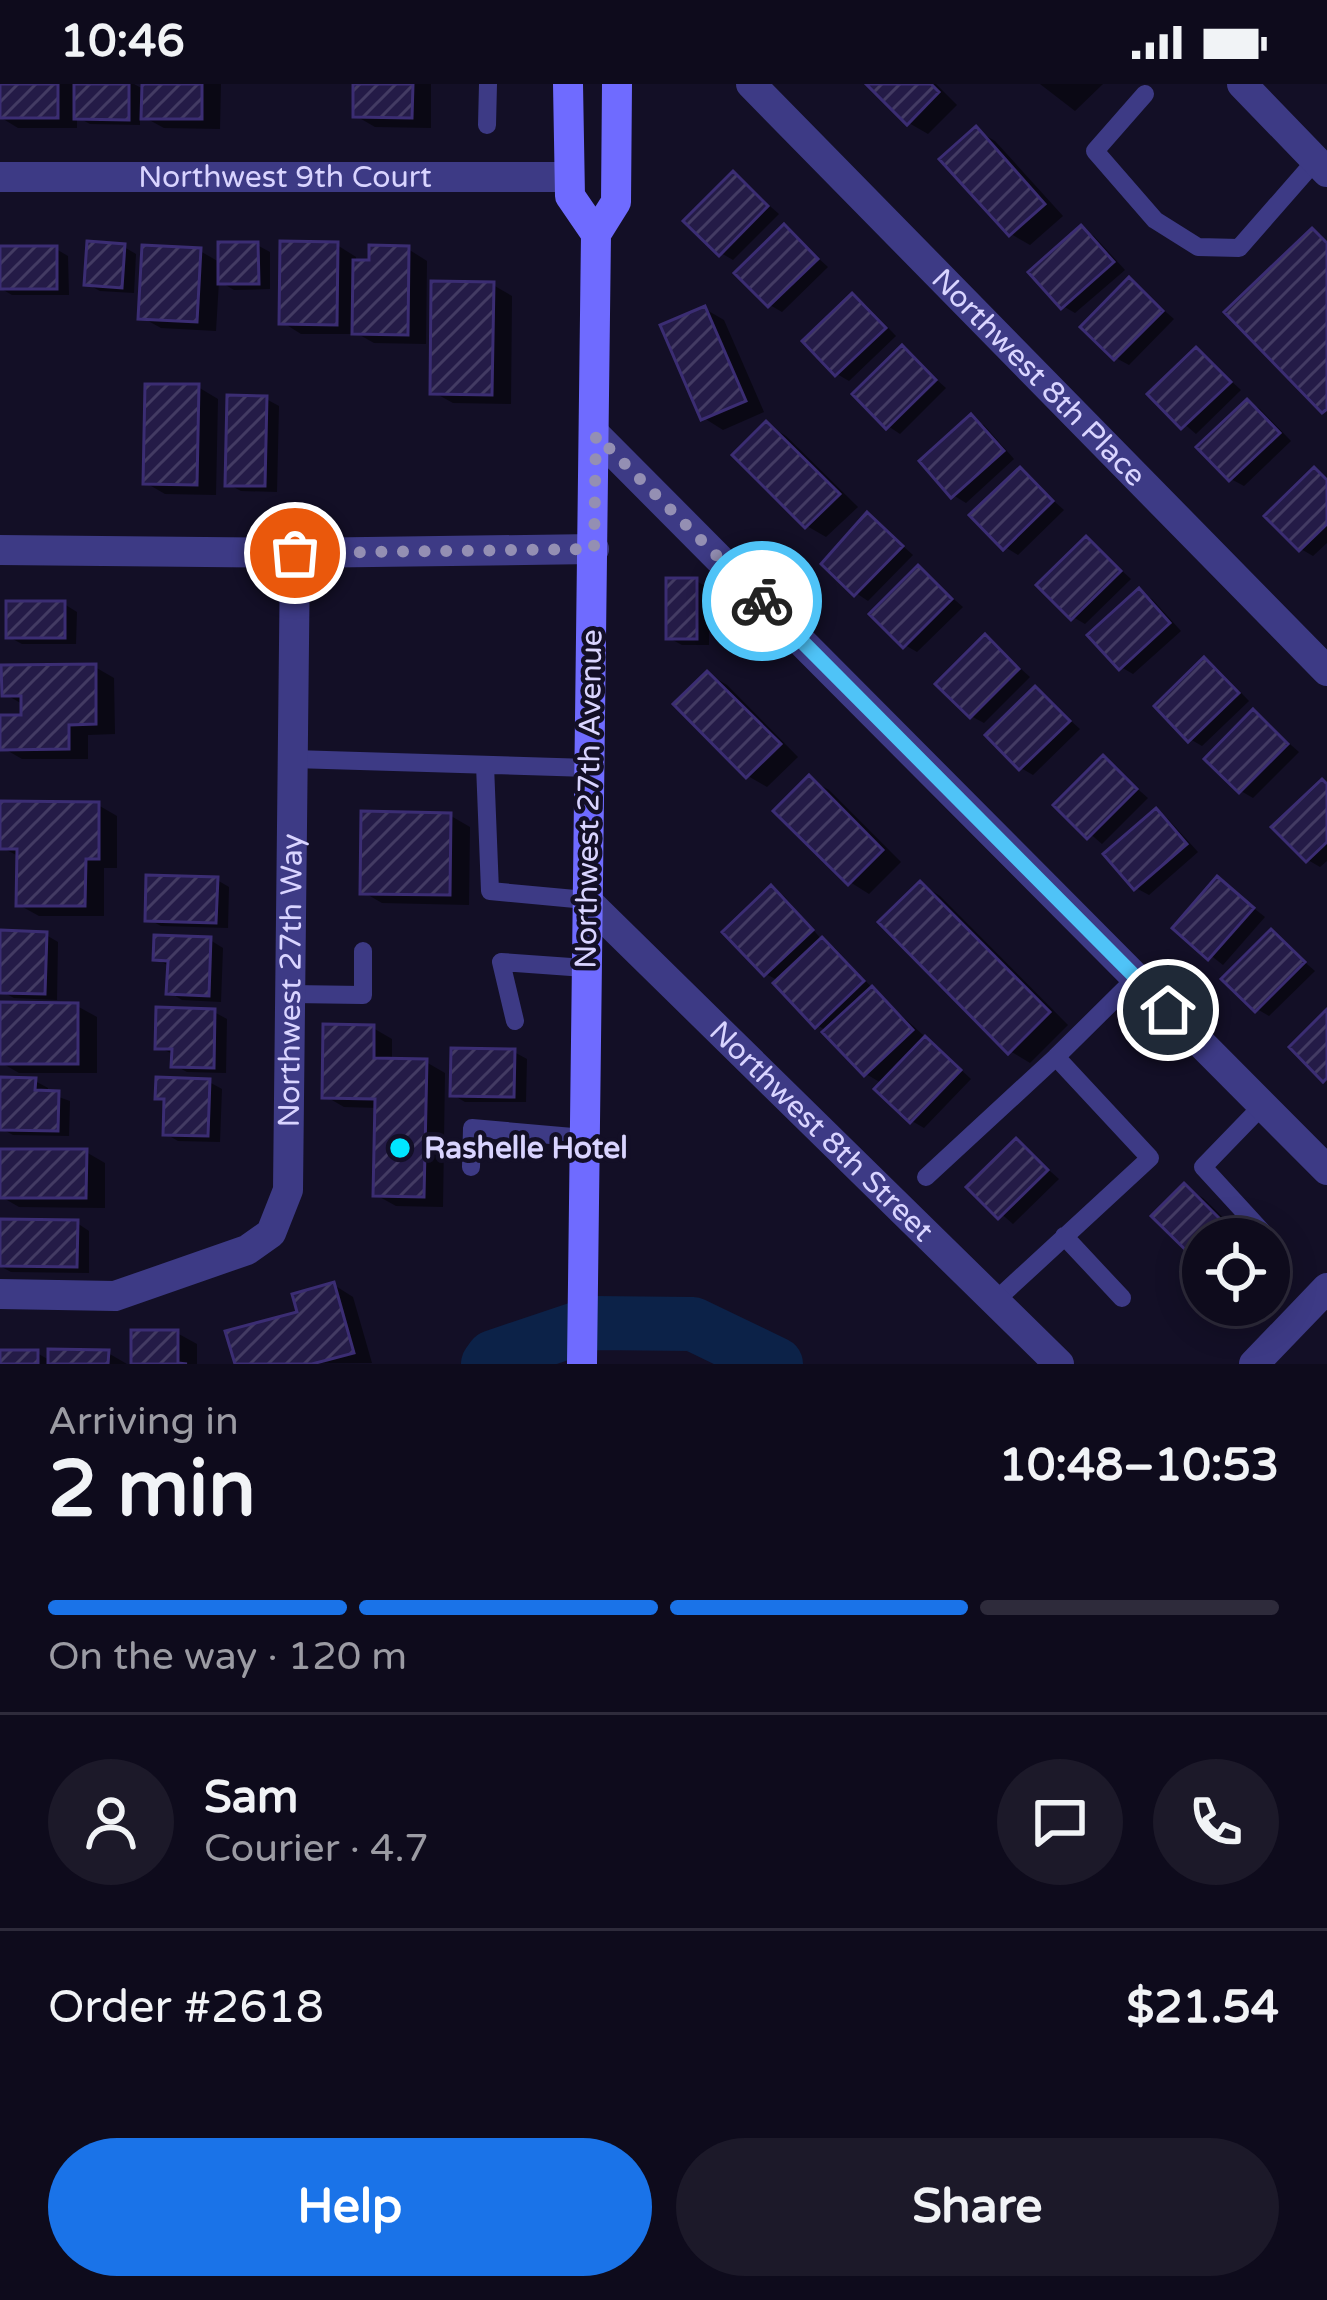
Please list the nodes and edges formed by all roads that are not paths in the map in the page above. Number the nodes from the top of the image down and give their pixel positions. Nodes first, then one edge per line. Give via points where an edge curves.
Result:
1 (488, 84) edge
2 (568, 84) edge
3 (617, 84) edge
4 (751, 84) edge
5 (1242, 84) edge
6 (1145, 94) dead end
7 (488, 124) dead end
8 (1321, 166) edge
9 (0, 177) edge
10 (569, 177) junction
11 (596, 234) junction
12 (596, 435) junction
13 (594, 549) junction
14 (0, 550) edge
15 (295, 553) junction
16 (1327, 671) edge
17 (293, 759) junction
18 (485, 765) junction
19 (589, 768) junction
20 (586, 900) junction
21 (363, 951) dead end
22 (585, 968) junction
23 (1136, 978) junction
24 (292, 994) junction
25 (515, 1021) dead end
26 (1056, 1057) junction
27 (1263, 1105) junction
28 (584, 1138) junction
29 (470, 1167) dead end
30 (1327, 1170) edge
31 (926, 1178) dead end
32 (1250, 1218) edge
33 (1064, 1236) junction
34 (1327, 1288) edge
35 (0, 1294) edge
36 (1122, 1298) dead end
37 (994, 1300) junction
38 (583, 1364) edge
39 (1059, 1364) edge
40 (1253, 1364) edge

1 - 7 lane
2 - 10 street, Northwest 27th Avenue
3 - 11 street, Northwest 27th Avenue via 616,202
4 - 16 street, Northwest 8th Place
5 - 8 street
6 - 8 lane via 1095,152 1155,220 1198,247 1239,248
9 - 10 street, Northwest 9th Court
10 - 11 street, Northwest 27th Avenue via 570,196
11 - 12 street, Northwest 27th Avenue
12 - 13 street, Northwest 27th Avenue
12 - 23 street
13 - 15 street
13 - 19 street, Northwest 27th Avenue
14 - 15 street
15 - 17 street, Northwest 27th Way
17 - 18 lane
17 - 24 street, Northwest 27th Way
18 - 19 lane
18 - 20 lane via 490,891
19 - 20 street, Northwest 27th Avenue
20 - 22 street, Northwest 27th Avenue
20 - 37 street, Northwest 8th Street
21 - 24 lane via 363,995
22 - 25 lane via 501,962
22 - 28 street, Northwest 27th Avenue
23 - 26 lane
23 - 27 street
24 - 35 street, Northwest 27th Way via 289,1190 271,1233 247,1250 115,1296
26 - 31 lane
26 - 33 lane via 1150,1158
27 - 30 street
27 - 32 lane via 1203,1167
28 - 29 lane via 472,1128
28 - 38 street, Northwest 27th Avenue
33 - 36 lane
33 - 37 lane
34 - 40 street
37 - 39 street, Northwest 8th Street

